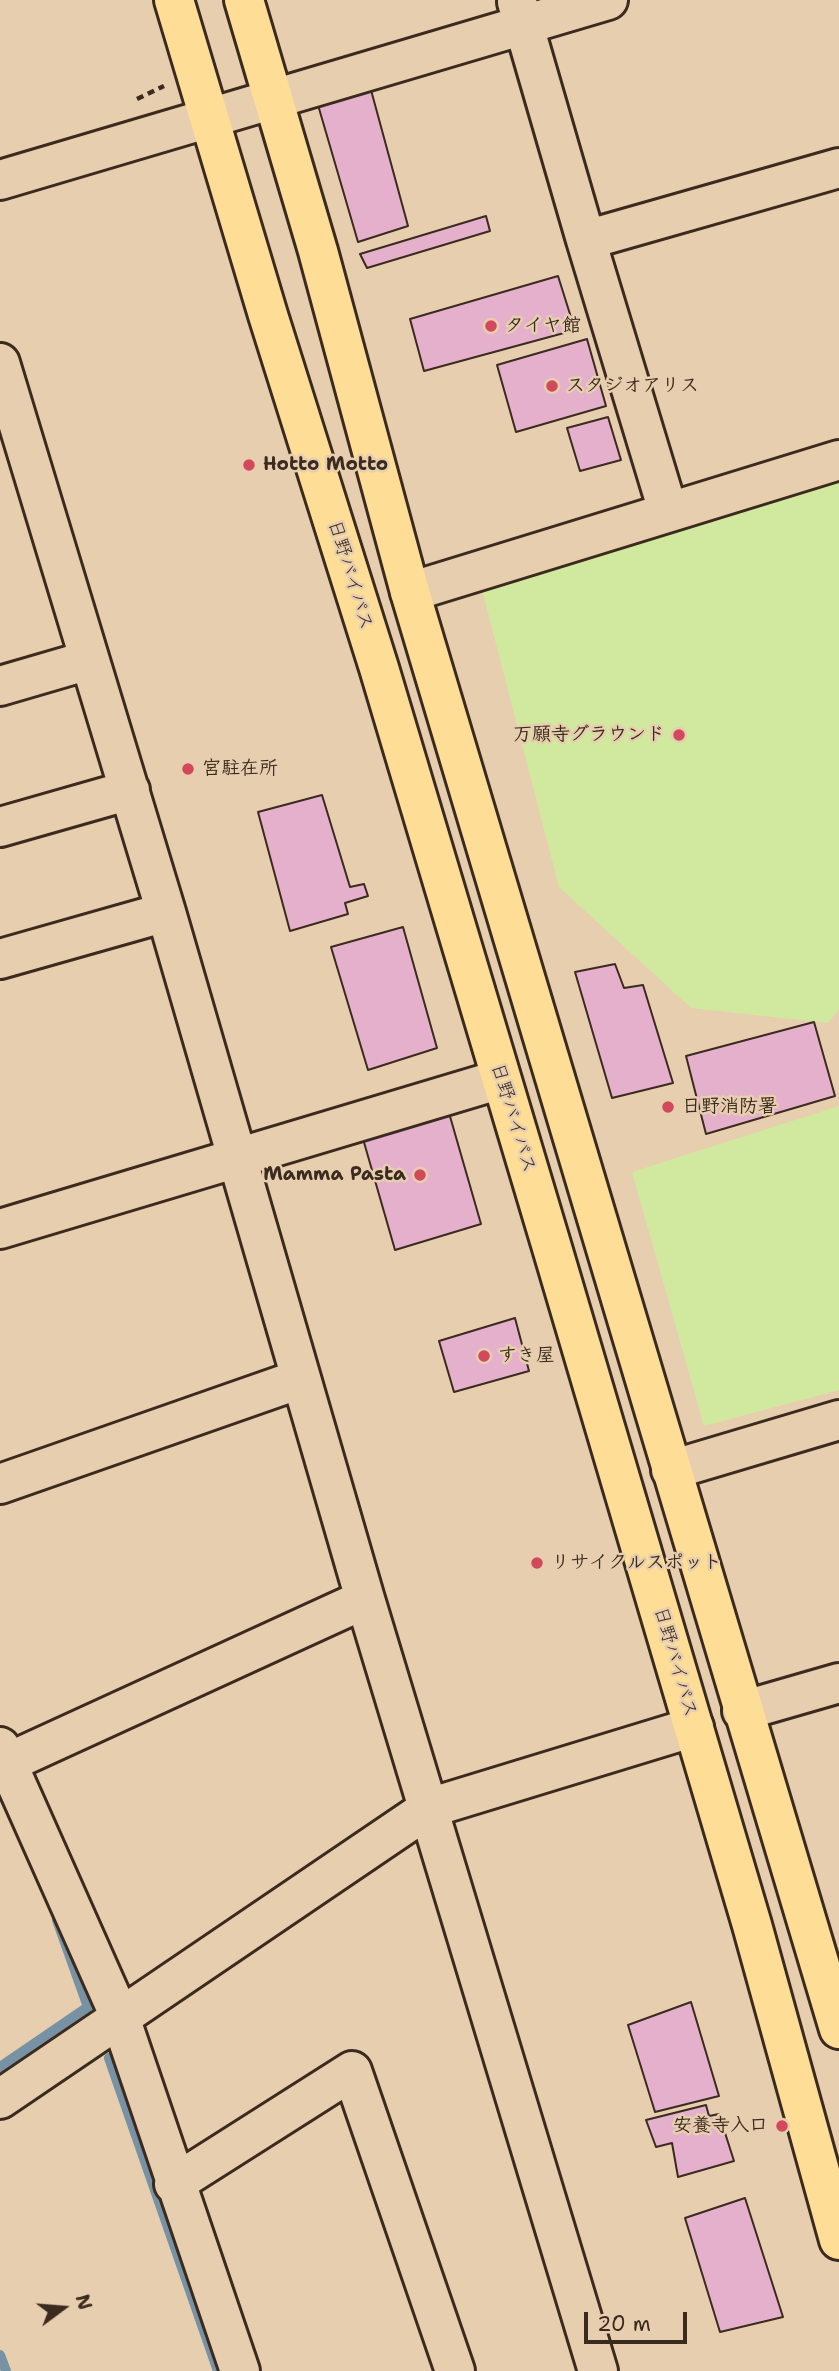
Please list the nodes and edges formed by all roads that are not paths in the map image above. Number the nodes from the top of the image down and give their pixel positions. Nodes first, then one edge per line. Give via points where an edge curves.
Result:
1 (174, 0) edge
2 (244, 0) edge
3 (608, 0) edge
4 (520, 12) edge
5 (274, 97) junction
6 (210, 118) junction
7 (839, 168) edge
8 (0, 180) edge
9 (586, 240) junction
10 (0, 363) edge
11 (839, 460) edge
12 (668, 511) junction
13 (410, 592) junction
14 (89, 660) junction
15 (0, 687) edge
16 (130, 790) junction
17 (0, 827) edge
18 (166, 912) junction
19 (0, 959) edge
20 (501, 1079) junction
21 (237, 1157) junction
22 (0, 1229) edge
23 (300, 1379) junction
24 (839, 1420) edge
25 (671, 1470) junction
26 (0, 1484) edge
27 (365, 1600) junction
28 (839, 1683) edge
29 (742, 1711) junction
30 (694, 1727) junction
31 (4, 1755) edge
32 (429, 1808) junction
33 (120, 2017) junction
34 (839, 2029) edge
35 (0, 2099) edge
36 (174, 2184) junction
37 (839, 2240) edge
38 (240, 2371) edge
39 (455, 2371) edge
40 (598, 2371) edge

1 - 6 highway, 日野バイパス
2 - 5 highway
3 - 4 street
4 - 5 street
4 - 9 street
5 - 6 street
5 - 13 highway
6 - 8 street
6 - 20 highway, 日野バイパス
7 - 9 street
9 - 12 street
10 - 14 street
11 - 12 street
12 - 13 street
13 - 25 highway
14 - 15 street
14 - 16 street
16 - 17 street
16 - 18 street
18 - 19 street
18 - 21 street
20 - 21 street
20 - 30 highway, 日野バイパス
21 - 22 street
21 - 23 street
23 - 26 street
23 - 27 street
24 - 25 street
25 - 29 highway
27 - 31 street
27 - 32 street
28 - 29 street
29 - 34 highway
30 - 32 street
30 - 37 highway, 日野バイパス
31 - 33 street
32 - 33 street
32 - 40 street
33 - 35 street
33 - 36 street
36 - 38 street
36 - 39 street via 352,2071

